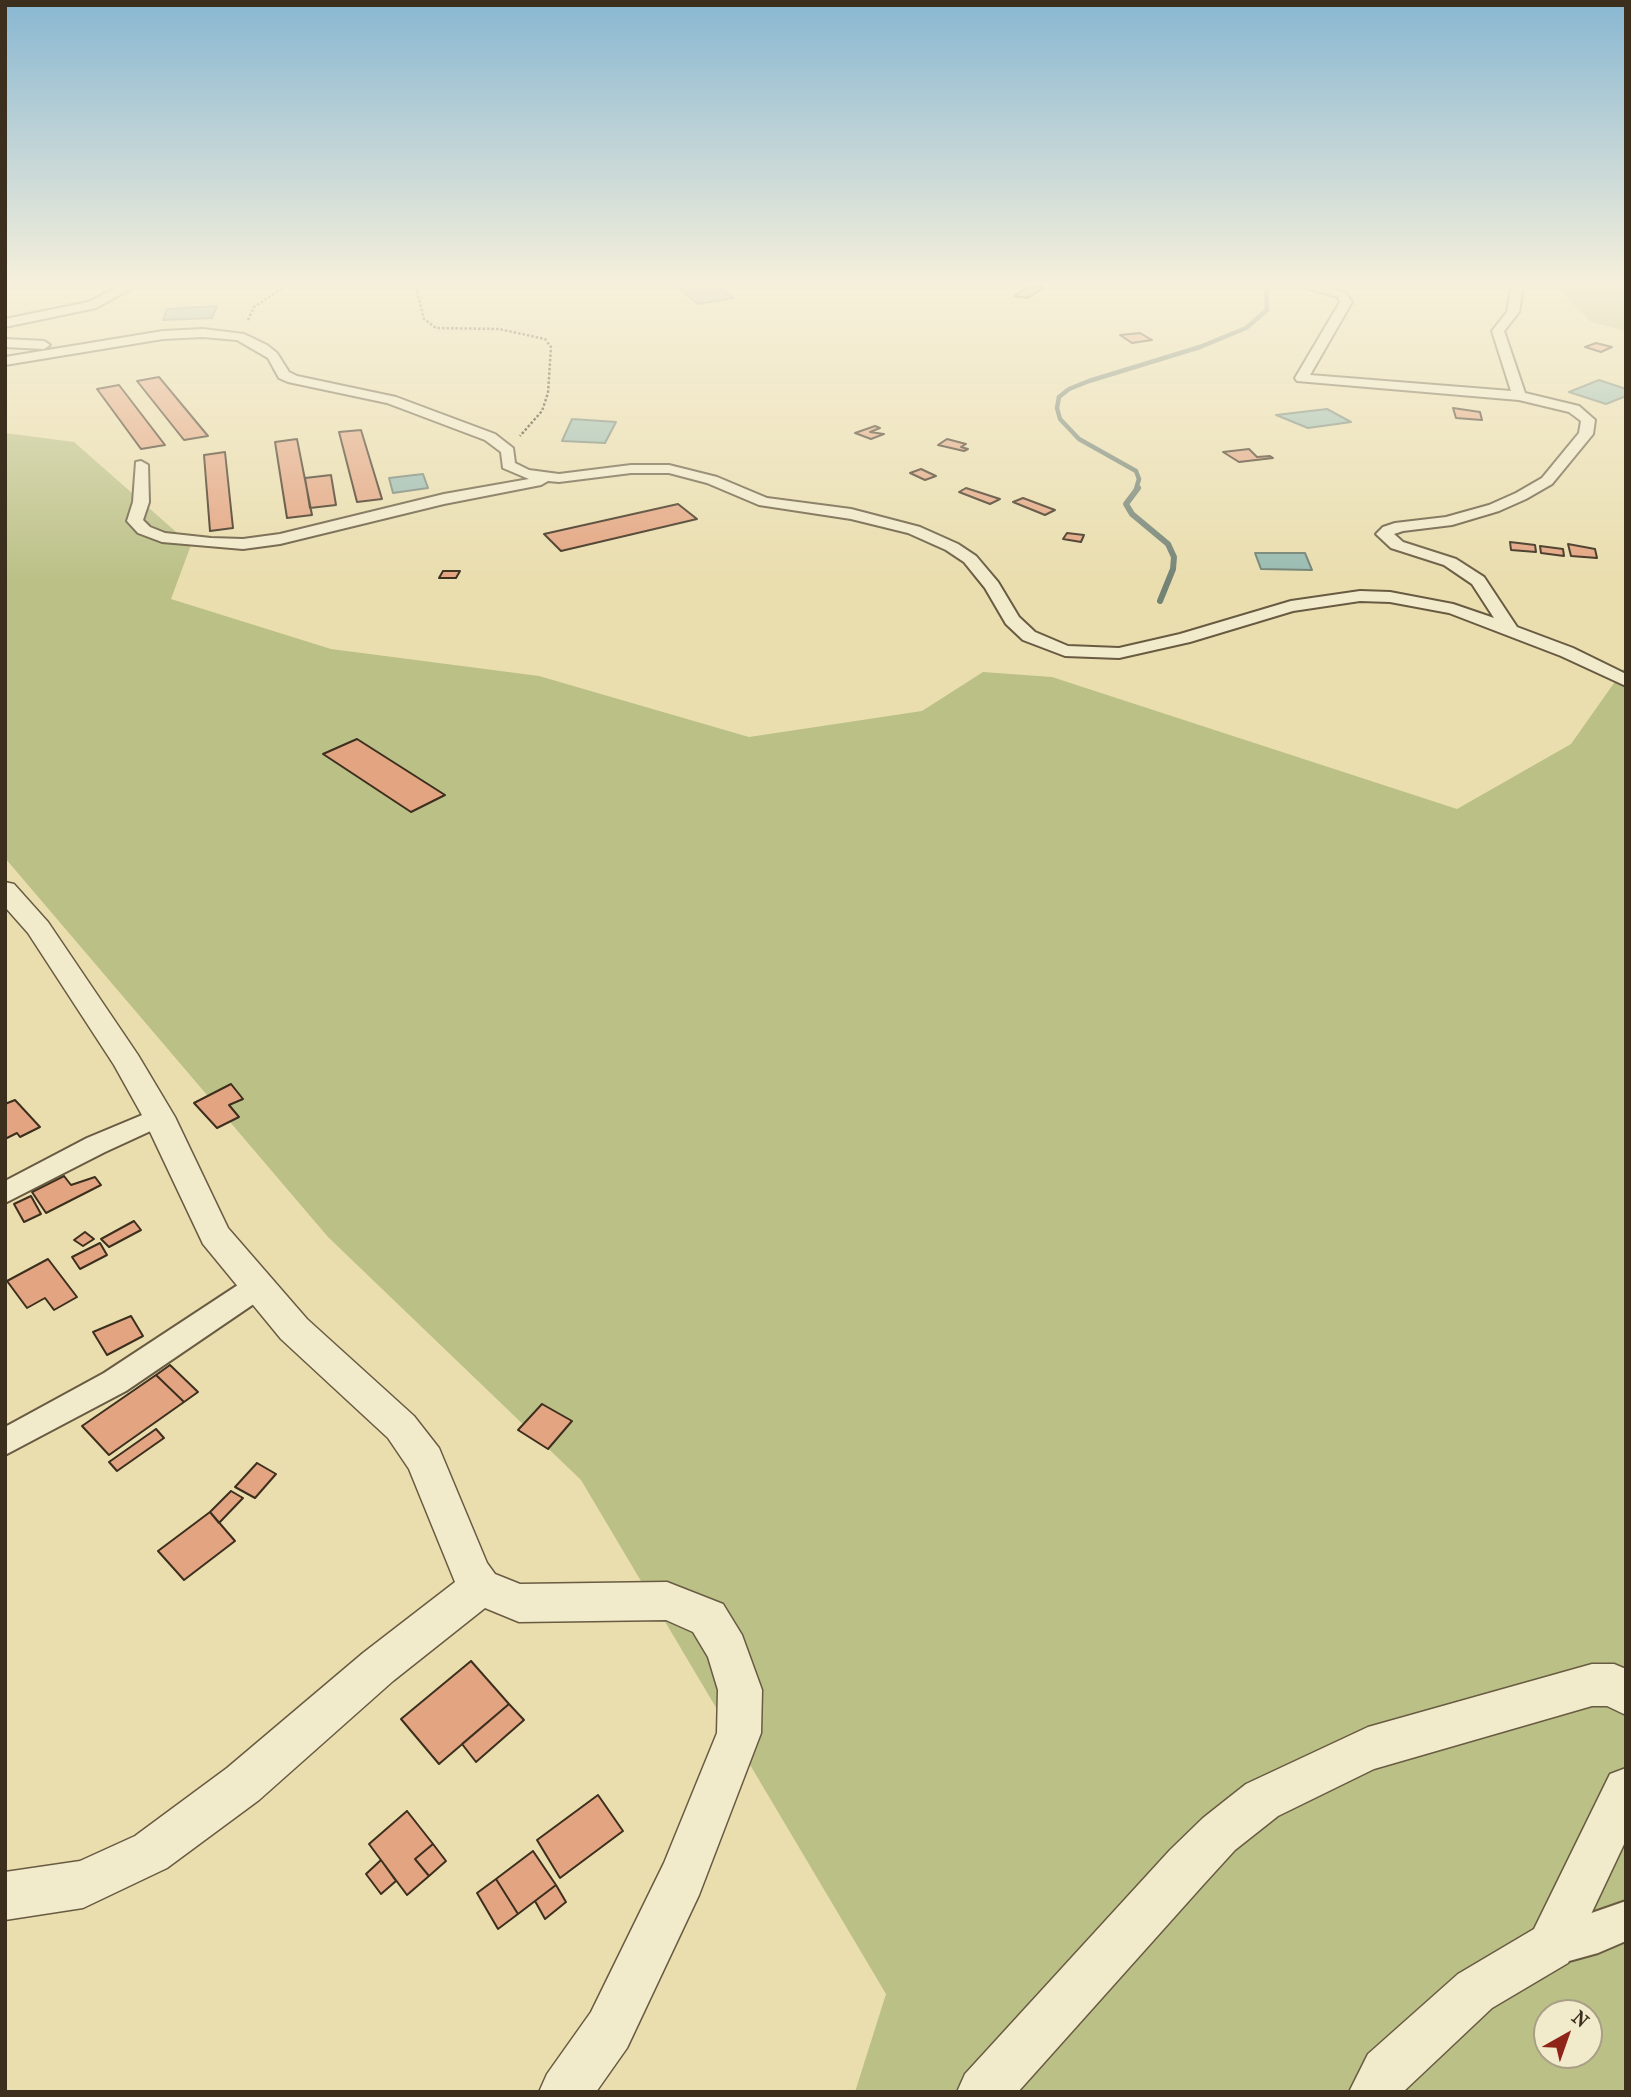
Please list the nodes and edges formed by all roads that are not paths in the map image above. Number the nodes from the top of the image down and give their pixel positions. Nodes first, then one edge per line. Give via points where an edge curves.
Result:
1 (319, 385) edge
2 (1384, 385) edge
3 (1515, 385) edge
4 (1518, 396) junction
5 (141, 465) dead end
6 (559, 478) junction
7 (1510, 630) junction
8 (1626, 681) edge
9 (6, 892) edge
10 (159, 1117) junction
11 (5, 1193) edge
12 (257, 1287) junction
13 (5, 1442) edge
14 (481, 1587) junction
15 (1626, 1694) edge
16 (1626, 1790) edge
17 (5, 1896) edge
18 (1626, 1921) edge
19 (1550, 1946) junction
20 (565, 2092) edge
21 (983, 2092) edge
22 (1375, 2092) edge

1 - 6 street via 410,405 490,437 508,451 508,465 513,469
2 - 4 street
3 - 4 street
4 - 7 street via 1574,410 1588,420 1587,434 1547,481 1494,508 1447,522 1401,526 1384,534 1397,545 1450,562 1478,581
5 - 6 street via 141,502 135,521 144,530 183,541 221,543 280,539 444,499
6 - 7 street via 631,469 677,470 764,502 851,514 914,530 970,559 1012,621 1029,636 1065,651 1119,653 1291,606 1360,596 1423,601
7 - 8 street
9 - 10 street via 45,939
10 - 11 street
10 - 12 street via 215,1236
12 - 13 street via 115,1382
12 - 14 street via 294,1329 401,1427 425,1460
14 - 17 street via 378,1667 243,1784 152,1852 83,1884
14 - 20 street via 519,1603 667,1601 708,1618 727,1649 740,1689 739,1733 682,1878 609,2030
15 - 21 street via 1614,1685 1592,1685 1381,1745 1262,1800 1187,1867
16 - 19 street
18 - 19 street
19 - 22 street via 1475,1990 1387,2072

